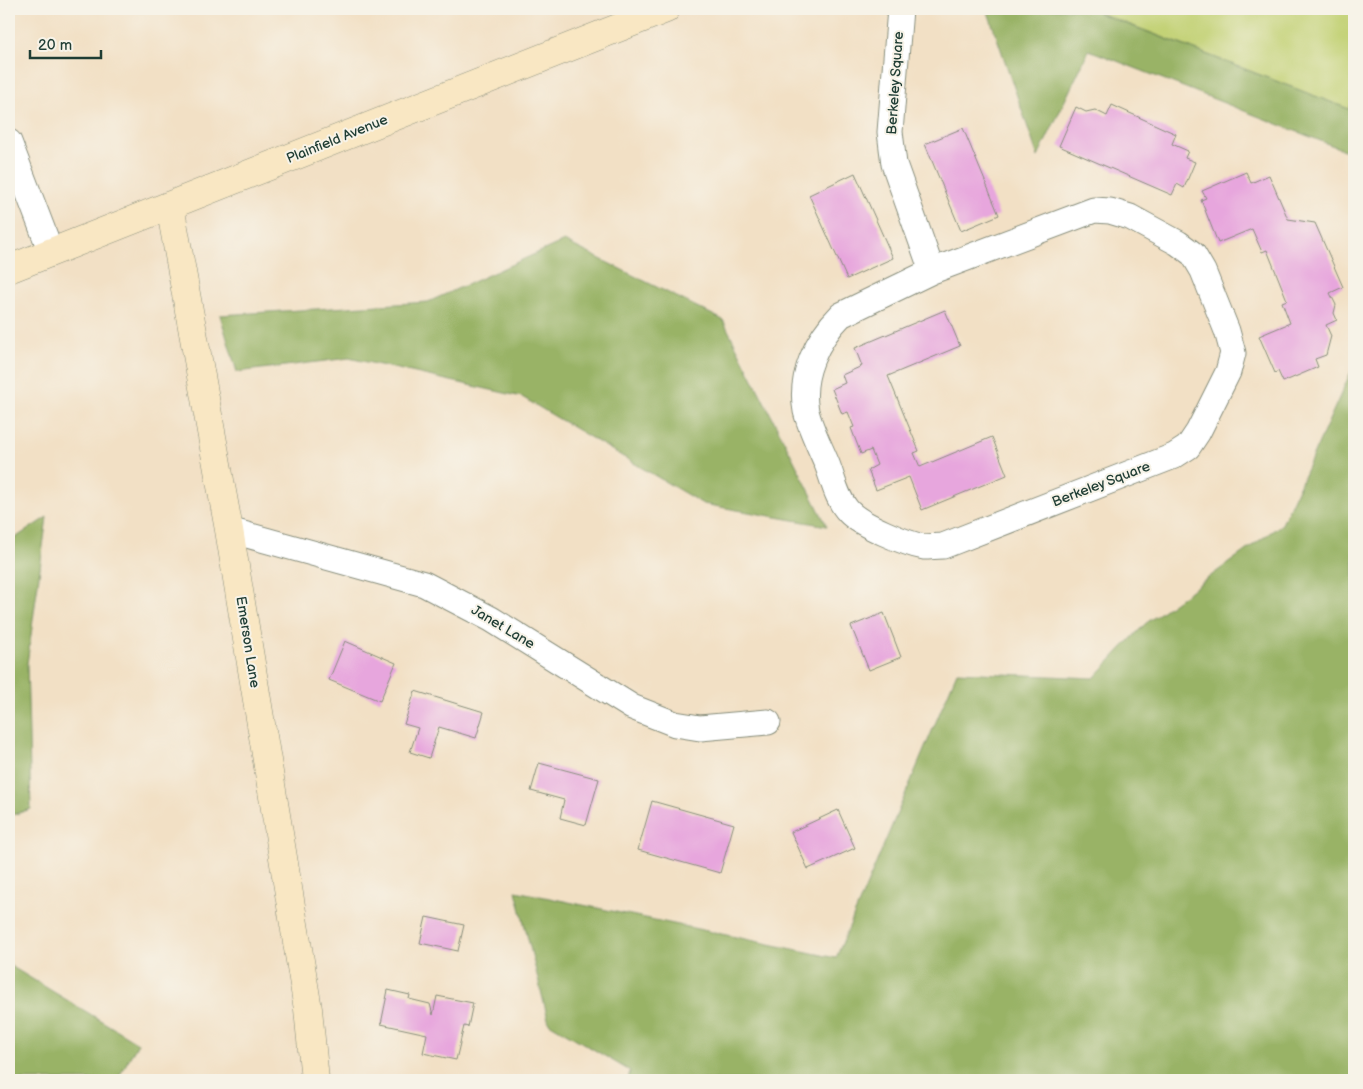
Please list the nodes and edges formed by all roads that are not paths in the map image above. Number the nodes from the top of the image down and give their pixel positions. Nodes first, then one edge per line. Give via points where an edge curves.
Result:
1 (666, 9) edge
2 (900, 9) edge
3 (9, 142) edge
4 (170, 206) junction
5 (51, 252) junction
6 (9, 269) edge
7 (932, 270) junction
8 (230, 530) junction
9 (768, 722) dead end
10 (315, 1080) edge

1 - 4 street, Plainfield Avenue
2 - 7 street, Berkeley Square via 891,148
3 - 5 street
4 - 5 street, Plainfield Avenue
4 - 8 street, Emerson Lane
5 - 6 street, Plainfield Avenue
7 - 7 street, Berkeley Square via 841,315 820,340 806,376 804,394 807,412 840,498 849,512 906,542 925,547 943,546 1174,456 1188,447 1198,432 1228,372 1233,353 1227,331 1193,254 1130,217 1094,210
8 - 9 street, Janet Lane via 424,584 491,619 632,707 675,724 700,728
8 - 10 street, Emerson Lane via 306,999

